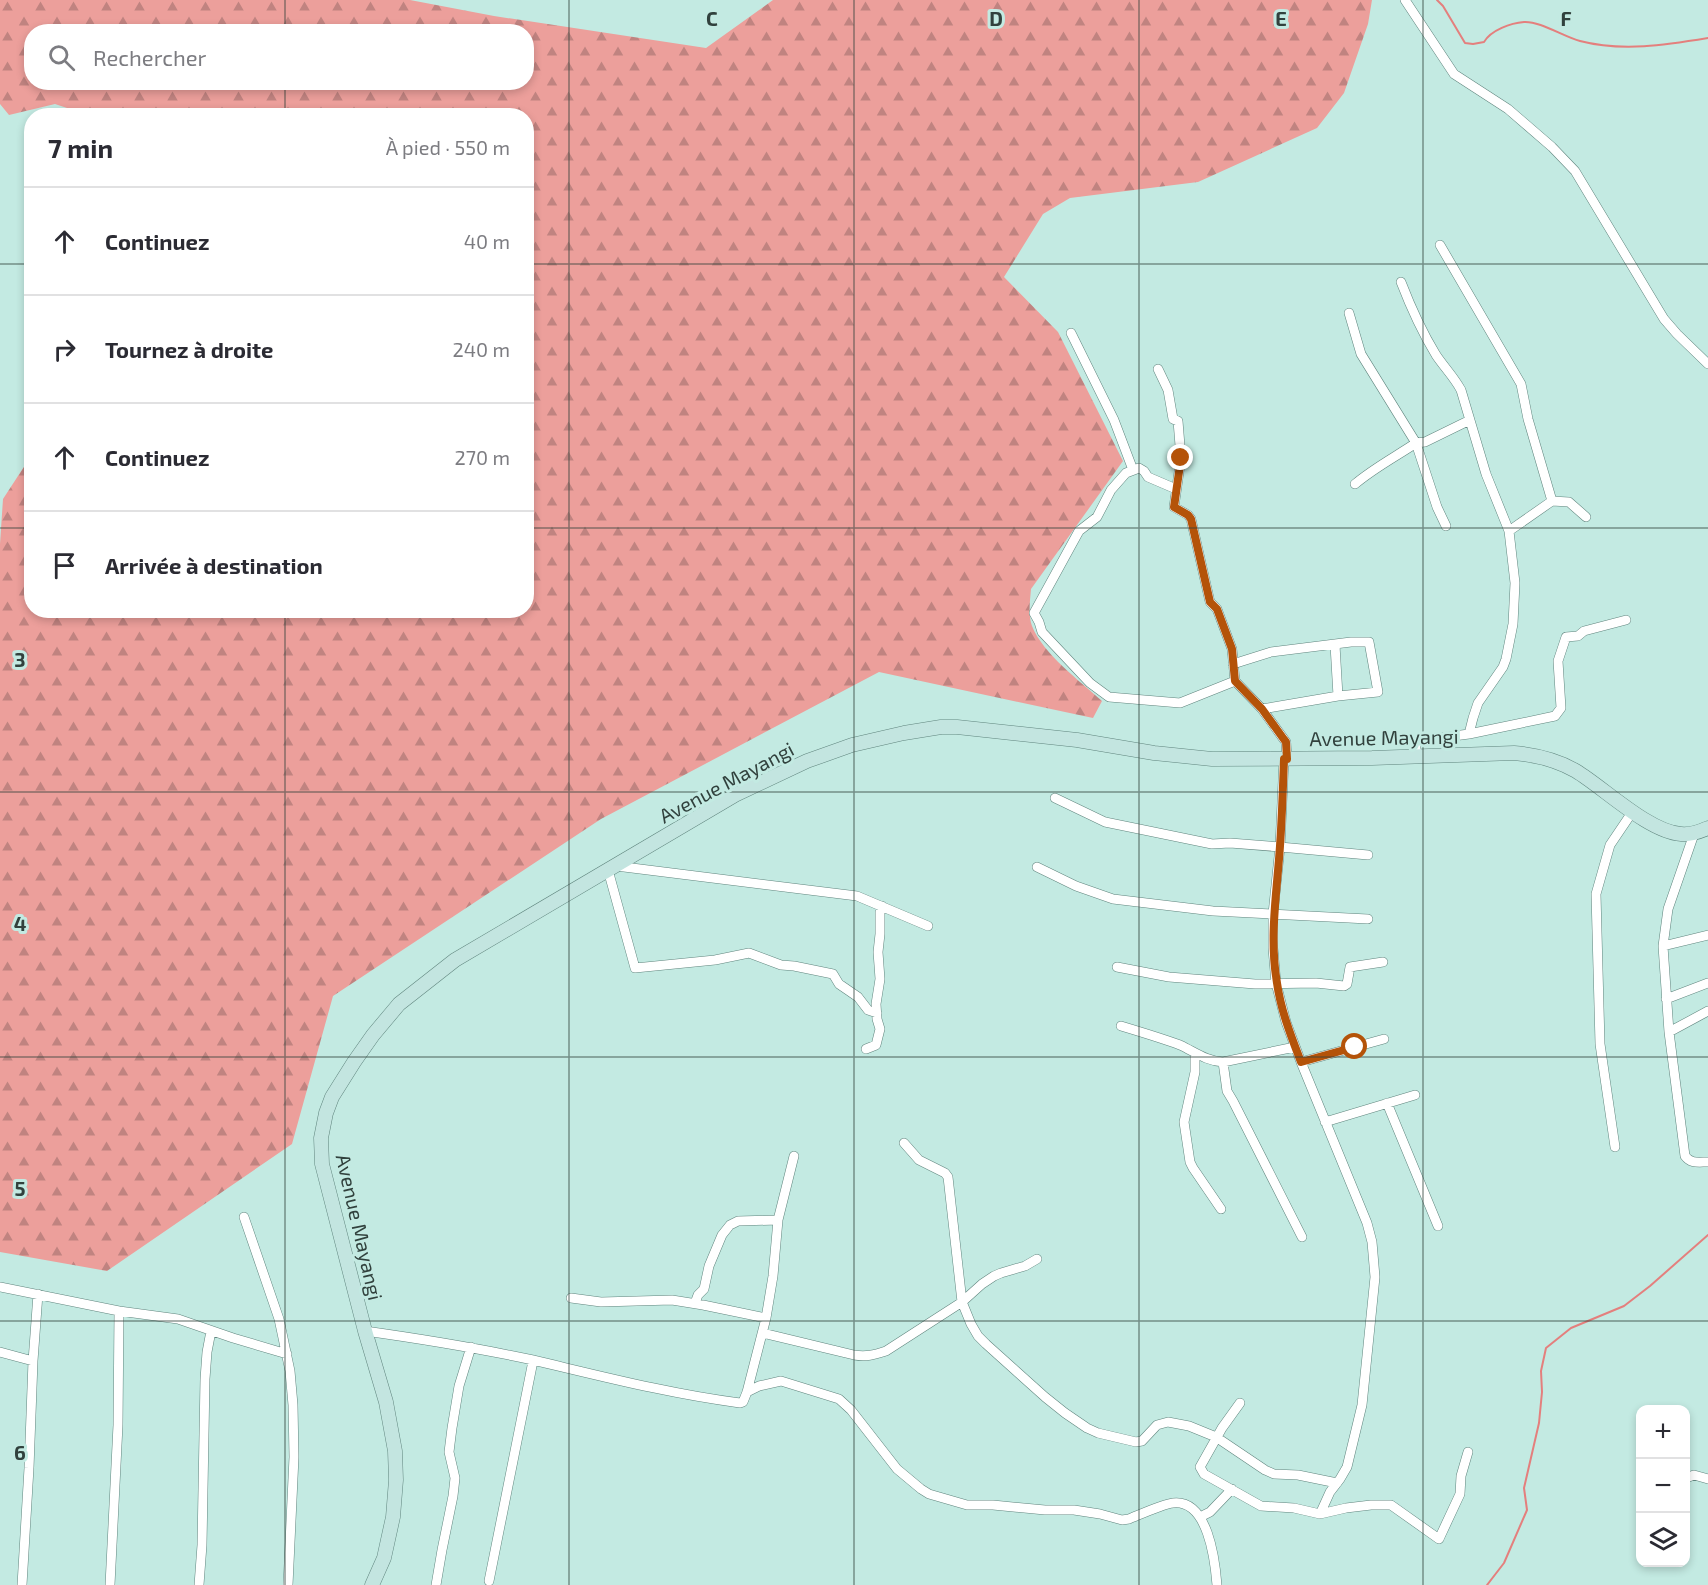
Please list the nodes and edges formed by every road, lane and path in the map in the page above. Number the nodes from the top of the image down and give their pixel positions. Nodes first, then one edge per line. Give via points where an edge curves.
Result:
1 (1405, 0) edge
2 (1440, 245) dead end
3 (1401, 282) dead end
4 (1349, 314) dead end
5 (1071, 333) dead end
6 (1708, 364) edge
7 (1158, 369) dead end
8 (1470, 420) junction
9 (1416, 443) junction
10 (1133, 470) junction
11 (1355, 484) dead end
12 (1176, 489) junction
13 (1552, 501) junction
14 (1586, 517) dead end
15 (1446, 526) dead end
16 (1509, 531) junction
17 (1626, 620) dead end
18 (1335, 645) junction
19 (1233, 664) junction
20 (1235, 681) junction
21 (1338, 696) junction
22 (1262, 709) junction
23 (1469, 734) junction
24 (1417, 756) junction
25 (1286, 759) junction
26 (1055, 798) dead end
27 (1633, 811) junction
28 (1708, 828) edge
29 (1694, 834) junction
30 (1280, 847) junction
31 (1368, 855) dead end
32 (1037, 867) dead end
33 (612, 868) junction
34 (882, 906) junction
35 (1273, 914) junction
36 (1368, 919) dead end
37 (928, 926) dead end
38 (1708, 935) edge
39 (1663, 946) junction
40 (1383, 962) dead end
41 (1116, 967) dead end
42 (1276, 983) junction
43 (1708, 983) edge
44 (1666, 999) junction
45 (1708, 1011) edge
46 (876, 1013) junction
47 (1121, 1026) dead end
48 (1669, 1032) junction
49 (1384, 1039) dead end
50 (1295, 1047) junction
51 (866, 1048) dead end
52 (1195, 1053) junction
53 (1223, 1062) junction
54 (1301, 1062) junction
55 (1415, 1095) dead end
56 (1386, 1103) junction
57 (1324, 1122) junction
58 (904, 1143) dead end
59 (1615, 1147) dead end
60 (794, 1156) dead end
61 (1708, 1162) edge
62 (1221, 1209) dead end
63 (244, 1217) dead end
64 (778, 1220) junction
65 (1438, 1226) dead end
66 (1302, 1237) dead end
67 (1037, 1259) dead end
68 (0, 1287) edge
69 (38, 1294) junction
70 (571, 1298) dead end
71 (962, 1302) junction
72 (694, 1303) junction
73 (119, 1311) junction
74 (766, 1318) junction
75 (211, 1331) junction
76 (365, 1331) junction
77 (763, 1333) junction
78 (471, 1347) junction
79 (0, 1352) edge
80 (286, 1354) junction
81 (533, 1360) junction
82 (33, 1361) junction
83 (747, 1392) junction
84 (1240, 1403) dead end
85 (1216, 1437) junction
86 (1468, 1452) dead end
87 (1690, 1476) edge
88 (1708, 1479) edge
89 (1337, 1483) junction
90 (1232, 1490) junction
91 (1320, 1514) junction
92 (1200, 1517) junction
93 (489, 1581) dead end
94 (22, 1585) edge
95 (110, 1585) edge
96 (199, 1585) edge
97 (288, 1585) edge
98 (372, 1585) edge
99 (436, 1585) edge
100 (1217, 1585) edge

1 - 6 street via 1454,74 1508,109 1575,171 1664,319
2 - 13 street via 1521,384
3 - 8 street via 1424,335 1461,390
4 - 9 street via 1361,354
5 - 10 street via 1114,420
7 - 12 street via 1168,390 1173,419 1178,421 1181,458
8 - 9 street
8 - 16 street
9 - 11 street
9 - 15 street
10 - 12 street via 1139,468 1148,477
10 - 20 street via 1111,490 1096,517 1079,531 1034,613 1042,632 1090,683 1109,697 1180,703
12 - 19 street via 1174,507 1191,519 1210,602 1221,617
13 - 14 street via 1569,502
13 - 16 street
16 - 23 street via 1515,583 1511,637 1503,667 1478,703
17 - 23 street via 1566,637 1558,661 1562,708 1555,716
18 - 19 street via 1271,652
18 - 21 street
18 - 21 street via 1369,642 1378,692
19 - 20 street
20 - 22 street
21 - 22 street
22 - 25 street via 1286,742
23 - 24 street via 1415,741
24 - 25 street, Avenue Mayangi
24 - 27 street, Avenue Mayangi via 1514,753 1545,758 1576,771
25 - 30 street
25 - 33 street, Avenue Mayangi via 1176,756 1077,740 957,727 927,729 852,745 807,761 735,795
26 - 30 street via 1098,819 1138,829 1212,844
27 - 29 street, Avenue Mayangi via 1668,832
27 - 59 street via 1610,846 1596,894 1600,1044
28 - 29 street
29 - 39 street via 1674,887
30 - 31 street
30 - 35 street
32 - 35 street via 1109,898
33 - 34 street via 857,896
33 - 46 street via 635,968 751,954 781,965 834,975 867,1010
33 - 76 street, Avenue Mayangi via 455,960 399,1004 372,1035 332,1097 321,1138 322,1164
34 - 37 street
34 - 46 street
35 - 36 street
35 - 42 street
38 - 39 street
39 - 44 street
40 - 42 street via 1350,967 1344,986
41 - 42 street via 1169,977
42 - 50 street
43 - 44 street
44 - 48 street
45 - 48 street
46 - 51 street via 880,1029 876,1044
47 - 52 street
48 - 61 street via 1685,1156 1689,1161
49 - 54 street
50 - 53 street
50 - 54 street
52 - 53 street
52 - 62 street via 1184,1122 1190,1162
53 - 66 street via 1229,1096
54 - 57 street
55 - 56 street
56 - 57 street
56 - 65 street
57 - 89 street via 1367,1223 1375,1277 1362,1405 1347,1467
58 - 71 street via 919,1160 948,1178
60 - 64 street
63 - 80 street via 279,1319
64 - 72 street via 738,1221 730,1225 718,1243 704,1289
64 - 74 street
67 - 71 street via 994,1276
68 - 69 street
69 - 73 street
69 - 82 street
70 - 72 street
71 - 77 street via 886,1350 866,1357
71 - 85 street via 978,1336 1045,1397 1087,1428 1136,1442 1157,1425 1176,1423
72 - 74 street
73 - 75 street via 178,1319
73 - 95 street
74 - 77 street
75 - 80 street
75 - 96 street via 205,1379
76 - 78 street
76 - 98 street, Avenue Mayangi via 391,1424 396,1480 384,1558
77 - 83 street
78 - 81 street
78 - 99 street via 452,1428 449,1452 455,1478
79 - 82 street
80 - 97 street via 293,1405 294,1457
81 - 83 street via 740,1403
81 - 93 street
82 - 94 street
83 - 92 street via 781,1381 839,1399 900,1473 925,1492 967,1505 1074,1510 1129,1520 1179,1503
84 - 85 street
85 - 89 street via 1274,1474
85 - 90 street via 1201,1470
86 - 91 street via 1460,1494 1439,1539 1389,1504
87 - 88 street
89 - 91 street
90 - 91 street via 1261,1506
90 - 92 street
92 - 100 street via 1208,1534

